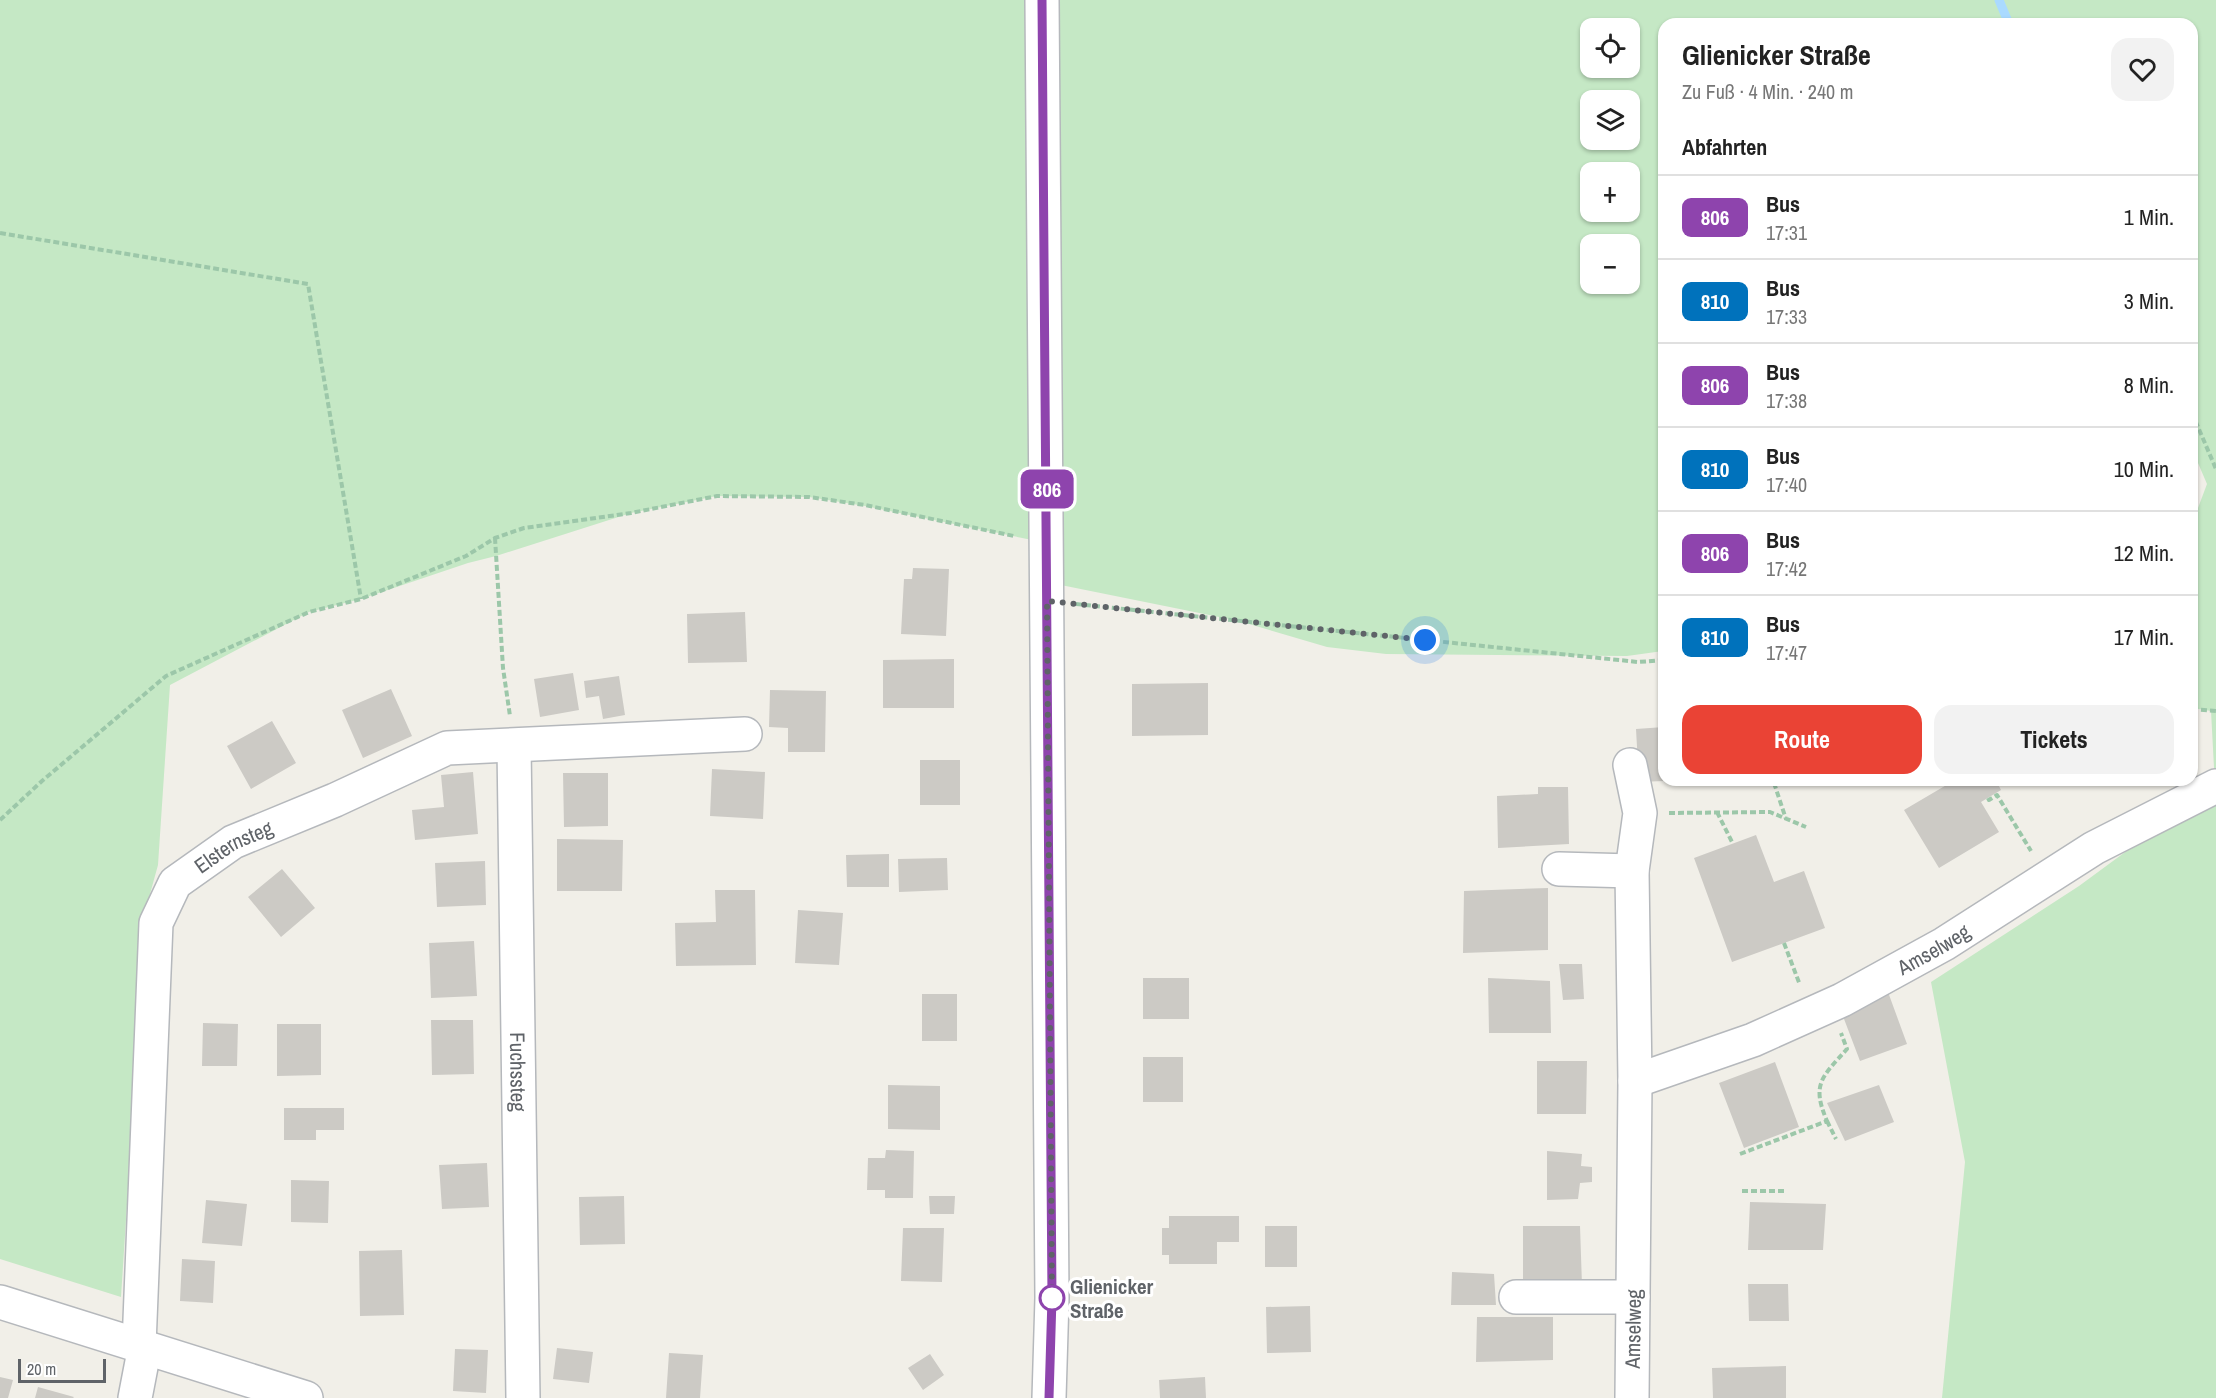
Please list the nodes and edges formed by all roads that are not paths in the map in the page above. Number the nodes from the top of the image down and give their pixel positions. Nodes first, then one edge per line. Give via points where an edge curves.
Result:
1 (1042, 0) edge
2 (745, 734) dead end
3 (514, 746) junction
4 (1630, 765) dead end
5 (2216, 786) edge
6 (1559, 869) dead end
7 (1632, 871) junction
8 (1635, 1081) junction
9 (1516, 1297) dead end
10 (1633, 1297) junction
11 (0, 1302) edge
12 (142, 1345) junction
13 (135, 1398) edge
14 (306, 1398) edge
15 (524, 1398) edge
16 (1049, 1398) edge
17 (1632, 1398) edge

1 - 16 street via 1052,1298
2 - 3 street, Elsternsteg
3 - 12 street, Elsternsteg via 447,748 233,842 175,883 156,923
3 - 15 street, Fuchssteg
4 - 7 street, Amselweg via 1640,813
5 - 8 street, Amselweg via 2094,848 1944,945 1842,1000 1824,1019
6 - 7 street
7 - 8 street, Amselweg
8 - 10 street, Amselweg
9 - 10 street
10 - 17 street, Amselweg
11 - 12 street
12 - 13 street, Elsternsteg
12 - 14 street

